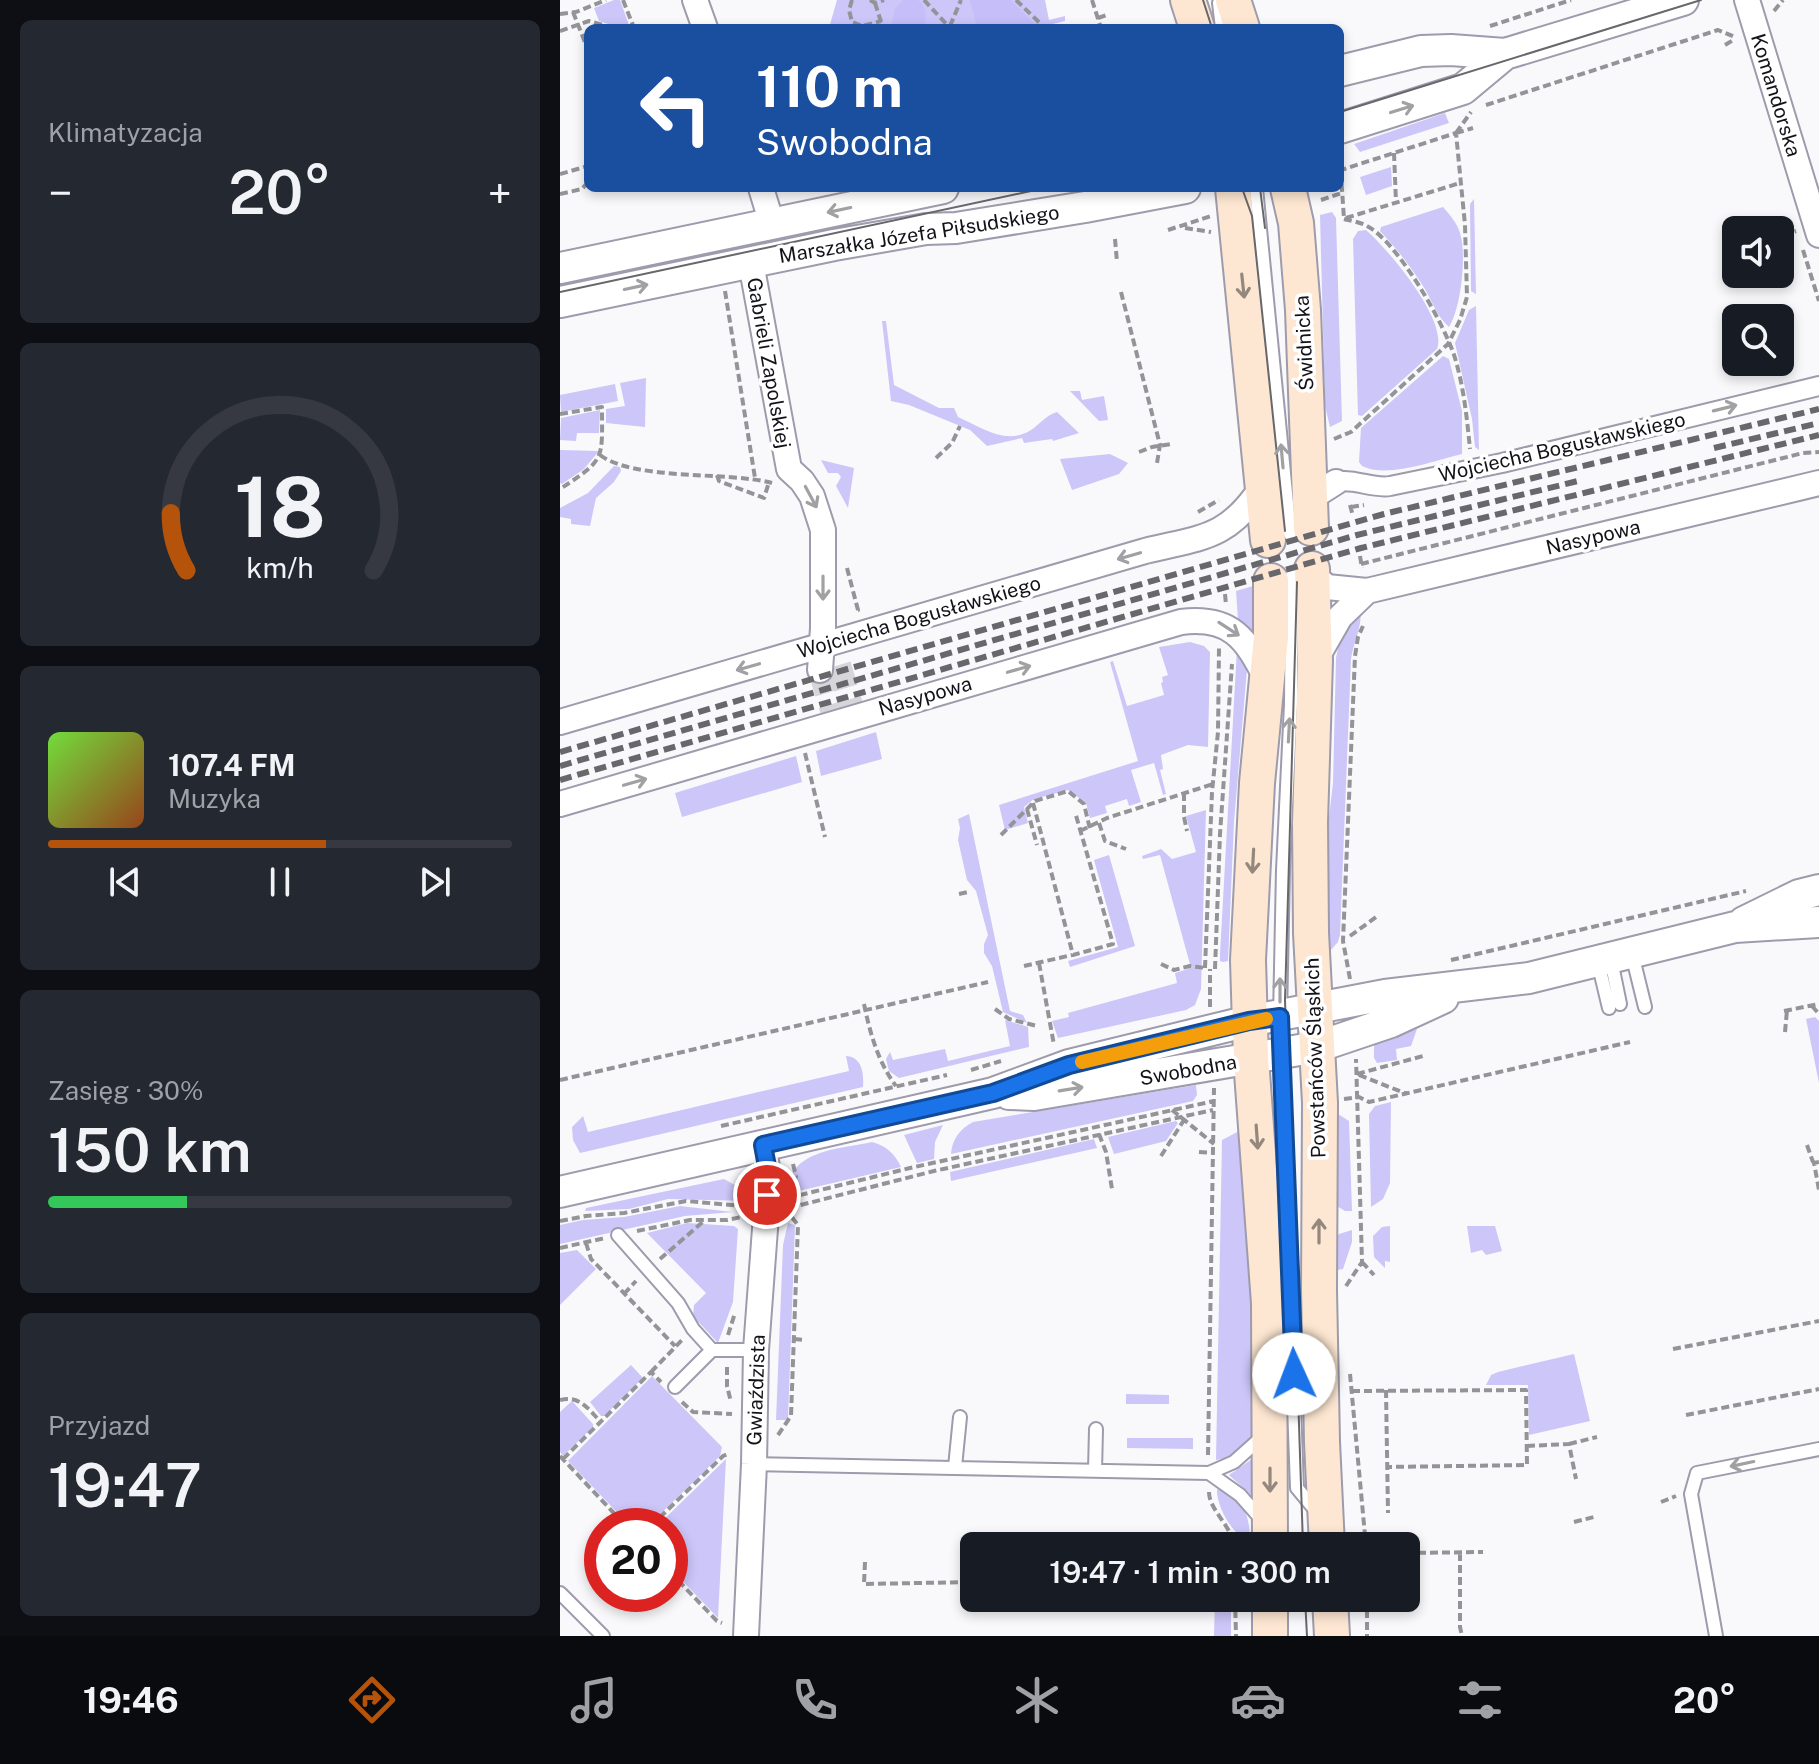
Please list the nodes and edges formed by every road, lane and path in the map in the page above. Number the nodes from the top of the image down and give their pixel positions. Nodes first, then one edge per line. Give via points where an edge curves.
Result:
1 (606, 0) edge
2 (623, 0) edge
3 (695, 0) edge
4 (852, 0) edge
5 (884, 0) edge
6 (924, 0) edge
7 (961, 0) edge
8 (1016, 0) edge
9 (1092, 0) edge
10 (1188, 0) edge
11 (1219, 0) edge
12 (1233, 0) edge
13 (1683, 0) edge
14 (1747, 0) edge
15 (872, 2) edge
16 (573, 12) junction
17 (560, 14) edge
18 (1109, 14) dead end
19 (1098, 18) junction
20 (881, 21) junction
21 (1717, 23) dead end
22 (599, 24) edge
23 (632, 24) edge
24 (704, 24) edge
25 (857, 24) edge
26 (870, 24) edge
27 (882, 24) edge
28 (947, 24) edge
29 (951, 24) edge
30 (1041, 24) edge
31 (1100, 24) edge
32 (1196, 24) edge
33 (1222, 24) edge
34 (1241, 24) edge
35 (578, 25) junction
36 (1718, 30) junction
37 (560, 31) edge
38 (584, 40) edge
39 (1725, 45) dead end
40 (1505, 54) junction
41 (1344, 70) edge
42 (1473, 128) dead end
43 (1344, 129) edge
44 (1456, 133) junction
45 (1394, 153) junction
46 (584, 167) edge
47 (1344, 169) edge
48 (560, 174) edge
49 (1460, 183) junction
50 (584, 187) edge
51 (762, 192) edge
52 (924, 192) edge
53 (1233, 192) edge
54 (1257, 192) edge
55 (1289, 192) edge
56 (1342, 193) joint
57 (560, 194) edge
58 (1315, 194) edge
59 (1183, 202) edge
60 (1396, 202) junction
61 (1206, 218) dead end
62 (1344, 219) junction
63 (1296, 223) junction
64 (772, 224) junction
65 (1182, 227) junction
66 (1168, 230) dead end
67 (1220, 231) dead end
68 (1808, 233) edge
69 (1115, 239) dead end
70 (1117, 262) dead end
71 (751, 263) junction
72 (560, 268) edge
73 (724, 285) dead end
74 (1121, 292) dead end
75 (560, 302) edge
76 (1448, 344) junction
77 (1819, 386) edge
78 (560, 414) edge
79 (960, 426) dead end
80 (1333, 440) dead end
81 (1171, 444) dead end
82 (1160, 445) junction
83 (1139, 452) dead end
84 (1470, 452) dead end
85 (1819, 452) edge
86 (600, 455) junction
87 (936, 458) dead end
88 (1157, 463) dead end
89 (717, 475) junction
90 (755, 478) junction
91 (769, 482) junction
92 (1819, 483) edge
93 (781, 485) dead end
94 (1262, 487) junction
95 (560, 489) edge
96 (1351, 507) dead end
97 (1353, 516) dead end
98 (1303, 517) junction
99 (1361, 564) dead end
100 (846, 565) dead end
101 (1297, 575) junction
102 (1367, 591) junction
103 (852, 613) dead end
104 (1368, 618) dead end
105 (1219, 642) dead end
106 (823, 645) junction
107 (1233, 657) dead end
108 (1315, 661) junction
109 (830, 667) tunnel mouth
110 (1267, 680) junction
111 (560, 722) edge
112 (800, 733) junction
113 (1213, 784) junction
114 (1184, 793) junction
115 (1033, 803) junction
116 (560, 804) edge
117 (1027, 809) junction
118 (1075, 812) dead end
119 (1099, 823) junction
120 (1090, 829) junction
121 (1080, 831) junction
122 (1187, 831) dead end
123 (1001, 835) dead end
124 (825, 837) dead end
125 (1037, 845) dead end
126 (1126, 849) dead end
127 (1755, 889) dead end
128 (1819, 890) edge
129 (968, 892) dead end
130 (959, 894) dead end
131 (1379, 915) dead end
132 (1819, 922) edge
133 (1735, 927) junction
134 (1350, 936) dead end
135 (1073, 955) junction
136 (1614, 958) junction
137 (1441, 962) dead end
138 (1039, 963) junction
139 (1161, 964) dead end
140 (1024, 966) dead end
141 (1205, 968) junction
142 (1215, 969) dead end
143 (963, 980) dead end
144 (988, 982) dead end
145 (1351, 983) dead end
146 (965, 987) junction
147 (1467, 987) junction
148 (1819, 1004) edge
149 (1614, 1006) dead end
150 (1812, 1006) junction
151 (865, 1007) junction
152 (1645, 1007) dead end
153 (995, 1009) dead end
154 (1316, 1010) junction
155 (1210, 1013) dead end
156 (1819, 1014) edge
157 (1265, 1019) junction
158 (1037, 1026) dead end
159 (1785, 1032) dead end
160 (1066, 1042) dead end
161 (1630, 1042) dead end
162 (1054, 1045) junction
163 (1317, 1047) junction
164 (1042, 1048) dead end
165 (1266, 1056) junction
166 (1423, 1056) dead end
167 (1014, 1057) dead end
168 (971, 1070) dead end
169 (956, 1073) dead end
170 (1357, 1074) junction
171 (560, 1080) edge
172 (1214, 1083) dead end
173 (896, 1086) junction
174 (993, 1093) junction
175 (1407, 1094) junction
176 (1359, 1097) junction
177 (1214, 1101) junction
178 (1214, 1109) junction
179 (1172, 1110) junction
180 (1184, 1117) junction
181 (721, 1127) dead end
182 (1099, 1134) junction
183 (1214, 1144) junction
184 (763, 1145) junction
185 (1807, 1145) dead end
186 (1199, 1152) dead end
187 (1214, 1153) junction
188 (1161, 1156) dead end
189 (1816, 1162) edge
190 (1112, 1189) dead end
191 (1819, 1190) edge
192 (560, 1192) edge
193 (783, 1199) dead end
194 (750, 1205) dead end
195 (783, 1209) dead end
196 (751, 1215) dead end
197 (790, 1215) dead end
198 (707, 1219) junction
199 (560, 1221) edge
200 (618, 1235) junction
201 (585, 1243) junction
202 (560, 1248) edge
203 (1362, 1262) junction
204 (649, 1269) junction
205 (1374, 1275) dead end
206 (633, 1284) dead end
207 (1345, 1288) dead end
208 (624, 1294) junction
209 (1819, 1321) edge
210 (693, 1329) junction
211 (794, 1339) junction
212 (806, 1340) dead end
213 (675, 1346) junction
214 (1673, 1349) dead end
215 (712, 1350) junction
216 (756, 1350) junction
217 (1350, 1365) dead end
218 (651, 1372) junction
219 (673, 1389) joint
220 (1819, 1389) edge
221 (1386, 1390) junction
222 (1352, 1391) junction
223 (560, 1400) edge
224 (682, 1401) dead end
225 (732, 1414) dead end
226 (1686, 1415) dead end
227 (960, 1417) dead end
228 (601, 1422) junction
229 (1270, 1425) junction
230 (1096, 1429) dead end
231 (778, 1435) dead end
232 (1597, 1437) dead end
233 (1569, 1444) junction
234 (1527, 1446) junction
235 (1819, 1449) edge
236 (730, 1453) dead end
237 (561, 1458) edge
238 (754, 1464) junction
239 (1208, 1466) junction
240 (955, 1467) junction
241 (1387, 1467) junction
242 (1095, 1471) junction
243 (1576, 1479) dead end
244 (1673, 1496) dead end
245 (1208, 1497) dead end
246 (1661, 1502) dead end
247 (609, 1508) edge
248 (670, 1508) edge
249 (1388, 1513) dead end
250 (1594, 1517) dead end
251 (1574, 1522) dead end
252 (1229, 1532) edge
253 (1265, 1532) edge
254 (1270, 1532) edge
255 (1325, 1532) edge
256 (1326, 1532) edge
257 (1365, 1532) edge
258 (1483, 1552) dead end
259 (1420, 1553) edge
260 (1460, 1553) junction
261 (865, 1562) dead end
262 (960, 1582) edge
263 (688, 1591) edge
264 (560, 1593) edge
265 (1235, 1612) edge
266 (1270, 1612) edge
267 (1331, 1612) edge
268 (1367, 1612) edge
269 (722, 1623) dead end
270 (603, 1636) edge
271 (746, 1636) edge
272 (1236, 1636) edge
273 (1270, 1636) edge
274 (1332, 1636) edge
275 (1367, 1636) edge
276 (1462, 1636) edge
277 (1716, 1636) edge

1 - 16 path
2 - 23 path
3 - 24 street
4 - 25 path via 849,10
5 - 15 path
6 - 28 path
7 - 29 path
8 - 30 path
9 - 19 path
10 - 32 main road
11 - 33 lane
12 - 34 main road
13 - 40 street
14 - 68 street, Komandorska
15 - 20 path
16 - 17 path
16 - 35 path
18 - 19 path
19 - 31 path
20 - 26 path
20 - 27 path
21 - 36 path
22 - 35 path
35 - 37 path
35 - 38 path
36 - 39 path via 1738,37
36 - 44 path via 1473,110
40 - 41 street via 1421,51
43 -> 40 street via 1463,89
42 - 44 path
44 - 45 path
44 - 49 path
45 - 47 path
45 - 60 path
46 - 48 path
49 - 60 path
49 - 76 path via 1467,297
50 - 57 path
51 - 64 street
52 -> 64 street, Marszałka Józefa Piłsudskiego
53 -> 94 main road
98 -> 54 lane
55 - 63 main road, Świdnicka
56 - 58 path
56 - 62 path
58 - 63 street
59 - 65 path
59 - 71 street, Marszałka Józefa Piłsudskiego via 1085,207 926,229
60 - 62 path
61 - 65 path
62 - 76 path via 1368,226 1387,243 1427,298
63 - 98 main road, Świdnicka via 1303,310
64 - 72 street, Marszałka Józefa Piłsudskiego
65 - 66 path
65 - 67 path
69 - 70 path
75 -> 71 street, Marszałka Józefa Piłsudskiego
71 -> 106 street, Gabrieli Zapolskiej via 789,469 812,496 823,530
73 - 90 path
74 - 82 path
76 - 80 path via 1351,432
76 - 84 path via 1465,406
98 -> 77 street, Wojciecha Bogusławskiego via 1352,481 1390,486
78 - 86 path via 602,407
79 - 87 path
81 - 82 path
82 - 83 path
82 - 88 path
85 - 99 path
86 - 89 path via 625,466
86 - 95 path
89 - 90 path
89 - 91 path via 719,481 764,498
90 - 91 path
91 - 93 path
92 - 102 street, Nasypowa
94 - 98 main road
94 -> 106 street, Wojciecha Bogusławskiego via 1246,508 1205,538
96 - 97 path
100 - 103 path via 858,610
101 - 102 street, Nasypowa via 1327,587
101 - 108 main road, Powstańców Śląskich
101 - 110 main road via 1273,611
157 -> 101 lane via 1283,870
102 - 108 street via 1340,617
104 - 145 path via 1355,647 1352,694 1343,941
105 - 113 path
106 - 109 street
106 -> 111 street, Wojciecha Bogusławskiego
107 - 142 path
108 - 154 main road, Powstańców Śląskich via 1310,822
112 -> 110 street, Nasypowa via 843,714 1194,621 1217,622 1238,634
110 -> 157 main road via 1248,960
116 -> 112 street, Nasypowa
112 - 124 path
113 - 114 path
113 - 141 path
114 - 119 path
114 - 122 path
115 - 117 path
115 - 120 path via 1068,791 1084,804
115 - 135 path
117 - 123 path
117 - 125 path
118 - 121 path
119 - 120 path
119 - 126 path via 1105,841
120 - 121 path
121 - 135 path via 1113,944
127 - 137 path
128 - 133 street, Swobodna
129 - 130 path
131 - 134 path
132 - 133 street, Swobodna
133 - 136 street, Swobodna
135 - 138 path
136 - 147 street, Swobodna
136 - 149 lane
136 - 152 lane
138 - 140 path
138 - 162 path
139 - 141 path via 1174,970
141 - 155 path via 1210,969
143 - 146 path
144 - 146 path
146 - 151 path
147 - 154 street, Swobodna via 1385,995
147 - 163 street, Swobodna via 1391,1022
148 - 150 path
150 - 156 path
150 - 159 path via 1786,1011
151 - 171 path
151 - 173 path via 871,1037
153 - 158 path via 1009,1019
154 - 157 street, Swobodna
154 - 163 main road, Powstańców Śląskich
157 - 165 main road
157 - 174 street, Swobodna via 1046,1071
160 - 162 path
161 - 175 path
162 - 164 path
163 - 165 street, Swobodna
256 -> 163 main road, Powstańców Śląskich
174 -> 165 street, Swobodna via 1034,1095
165 -> 229 main road
165 - 255 lane via 1297,1488
166 - 170 path
167 - 168 path
169 - 173 path
170 - 175 path
170 - 176 path
172 - 177 path
173 - 181 path
174 - 184 street, Swobodna
175 - 176 path via 1369,1102
176 - 203 path
177 - 178 path
177 - 179 path
178 - 180 path
178 - 183 path
179 - 180 path
179 - 193 path
180 - 182 path
180 - 183 path
180 - 188 path
182 - 190 path
182 - 195 path
183 - 187 path
184 - 192 street, Swobodna
184 - 216 street, Gwiaździsta via 767,1202
185 - 189 path
186 - 187 path
187 - 239 path
189 - 191 path
194 - 199 path via 686,1201
196 - 198 path
197 - 211 path via 798,1225
198 - 200 path
198 - 204 path
200 - 201 path
200 - 204 lane
201 - 202 path
201 - 208 path via 591,1259
203 - 205 path
203 - 207 path
204 - 210 lane
206 - 208 path
208 - 213 path
209 - 214 path
210 - 213 path
210 - 215 lane
211 - 212 path
211 - 231 path via 791,1416
213 - 218 path
215 - 216 lane
215 - 219 lane
216 - 238 street, Gwiaździsta
217 - 222 path
218 - 219 path
218 - 228 path
220 - 226 path
221 - 222 path
221 - 234 path via 1526,1390
221 - 241 path
222 - 257 path
223 - 228 path via 581,1401
224 - 225 path via 693,1412
227 - 240 lane
228 - 237 path
229 - 239 lane via 1234,1462
229 -> 254 main road
230 - 242 lane
232 - 233 path
233 - 234 path
233 - 243 path
234 - 241 path via 1527,1465
235 -> 277 lane via 1697,1473 1691,1494
236 - 248 path
237 - 247 path
238 - 240 lane
238 - 271 street, Gwiaździsta
239 - 242 lane
239 - 253 lane via 1240,1495
240 - 242 lane
241 - 249 path
244 - 246 path
245 - 252 path
250 - 251 path
258 - 260 path
259 - 260 path
260 - 276 path
261 - 262 path via 864,1584
263 - 269 path
264 - 270 lane
265 - 272 path
266 - 273 main road
267 - 274 main road
268 - 275 path

